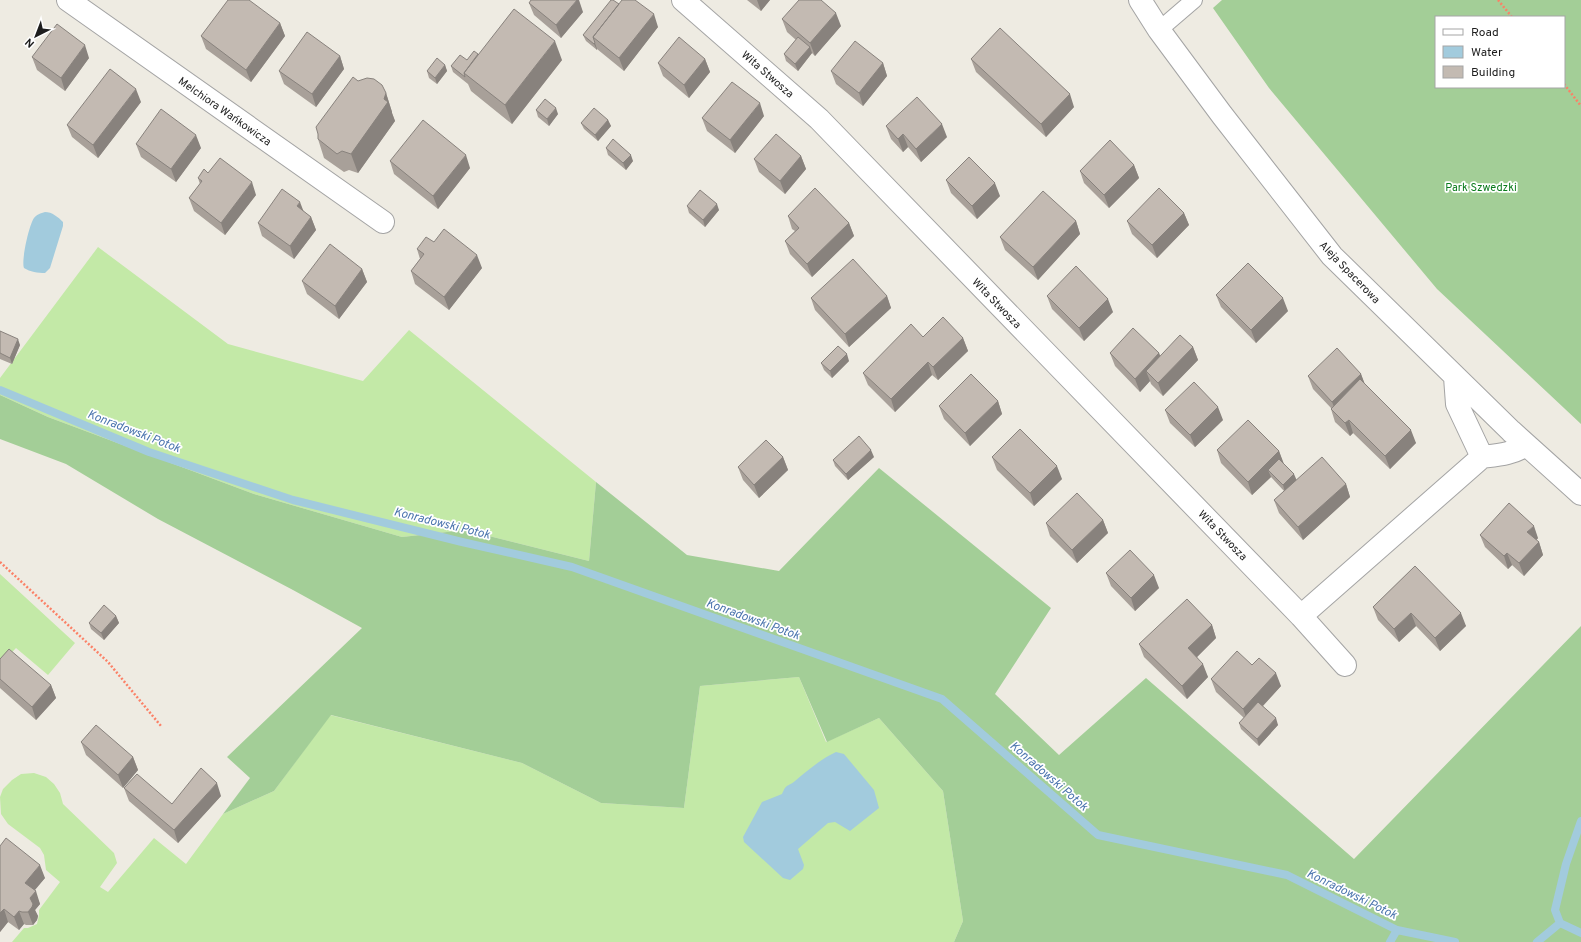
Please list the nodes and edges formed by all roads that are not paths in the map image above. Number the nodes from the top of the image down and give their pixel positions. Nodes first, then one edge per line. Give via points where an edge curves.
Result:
1 (68, 0) edge
2 (683, 0) edge
3 (1140, 0) edge
4 (1194, 0) edge
5 (1159, 30) junction
6 (383, 222) dead end
7 (1455, 377) junction
8 (1526, 445) junction
9 (1482, 457) junction
10 (1581, 494) edge
11 (1301, 616) junction
12 (1345, 665) dead end

1 - 6 street, Melchiora Wańkowicza
2 - 11 street, Wita Stwosza via 819,119
3 - 5 street, Aleja Spacerowa
4 - 5 lane
5 - 7 street, Aleja Spacerowa via 1332,256
7 - 8 street, Aleja Spacerowa
7 - 9 street via 1456,404
8 - 9 street via 1507,454
8 - 10 street, Aleja Spacerowa
9 - 11 street
11 - 12 street, Wita Stwosza

